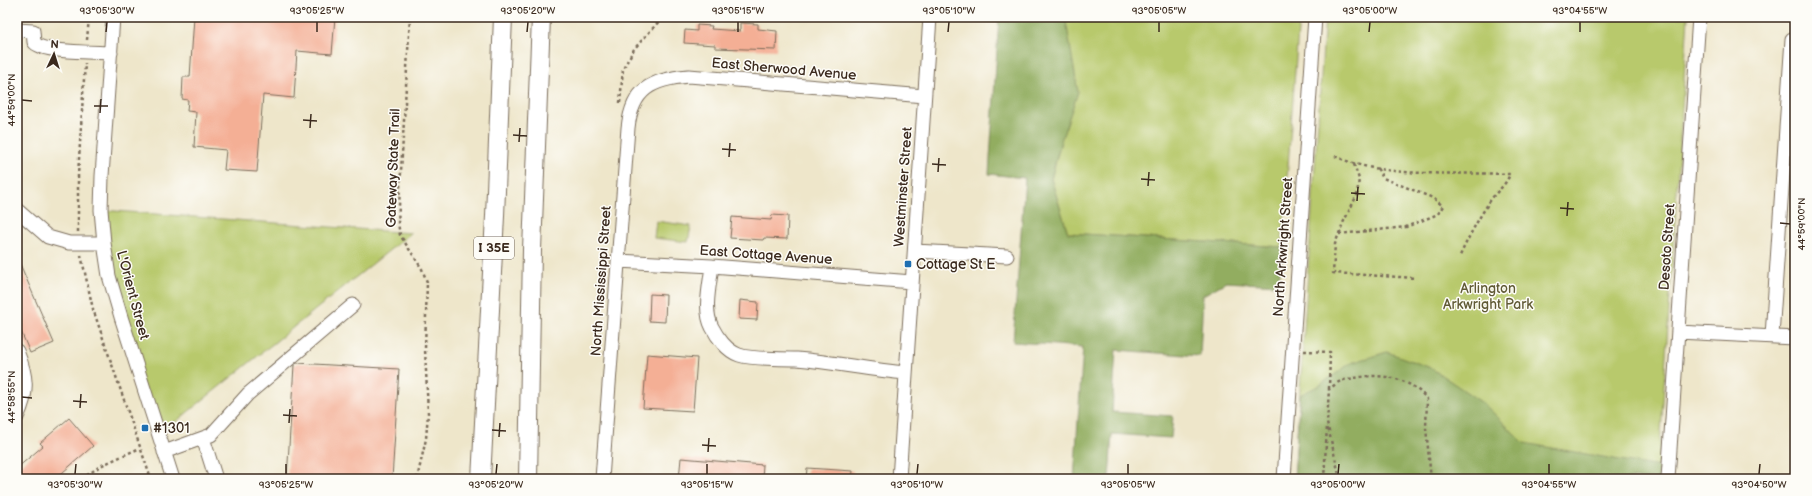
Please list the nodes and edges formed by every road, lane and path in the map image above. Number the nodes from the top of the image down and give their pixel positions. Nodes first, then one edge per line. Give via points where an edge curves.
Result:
1 (113, 17) edge
2 (410, 17) edge
3 (503, 17) edge
4 (541, 17) edge
5 (663, 17) edge
6 (930, 17) edge
7 (1315, 17) edge
8 (1699, 17) edge
9 (17, 30) edge
10 (1795, 39) edge
11 (111, 53) junction
12 (644, 91) joint
13 (924, 96) junction
14 (620, 105) dead end
15 (1336, 156) dead end
16 (1354, 164) junction
17 (1377, 168) junction
18 (17, 210) edge
19 (1339, 234) junction
20 (104, 243) junction
21 (915, 251) junction
22 (1007, 256) dead end
23 (1459, 258) dead end
24 (618, 261) junction
25 (712, 266) junction
26 (1416, 278) dead end
27 (912, 282) junction
28 (353, 305) dead end
29 (1678, 332) junction
30 (1772, 336) junction
31 (1795, 338) edge
32 (17, 351) edge
33 (1292, 351) junction
34 (906, 373) junction
35 (1328, 390) junction
36 (17, 417) edge
37 (1327, 423) junction
38 (203, 438) junction
39 (164, 452) junction
40 (82, 479) edge
41 (151, 479) edge
42 (174, 479) edge
43 (216, 479) edge
44 (417, 479) edge
45 (481, 479) edge
46 (528, 479) edge
47 (602, 479) edge
48 (898, 479) edge
49 (1284, 479) edge
50 (1324, 479) edge
51 (1340, 479) edge
52 (1431, 479) edge
53 (1668, 479) edge

1 - 11 street, L'Orient Street
2 - 44 path, Gateway State Trail via 398,223 400,235 422,269 427,282 425,355 428,412 426,439
3 - 45 highway, I 35E
4 - 46 highway, I 35E via 532,250
5 - 14 path via 634,49 623,69
6 - 13 street, Westminster Street
7 - 33 street, North Arkwright Street
8 - 29 street, Desoto Street
9 - 11 street via 33,31 34,42 39,47
10 - 30 street via 1792,39
11 - 20 street, L'Orient Street via 102,176 101,210
12 - 13 street, East Sherwood Avenue via 663,79 689,76
12 - 24 street, North Mississippi Street via 630,114
13 - 21 street, Westminster Street
15 - 16 path
16 - 17 path
16 - 19 path via 1359,179 1357,195
17 - 19 path via 1383,178 1433,198 1443,206 1441,210 1438,214 1406,227
17 - 23 path via 1472,175 1510,174 1507,184 1492,199 1476,222
18 - 20 street via 48,237 69,243
19 - 26 path via 1335,244 1333,273
20 - 39 street, L'Orient Street via 109,276
21 - 22 street
21 - 27 street, Westminster Street
24 - 25 street, East Cottage Avenue
24 - 47 street, North Mississippi Street
25 - 27 street, East Cottage Avenue
25 - 34 street via 709,320 722,342 731,351 744,356 811,361
27 - 34 street, Westminster Street
28 - 38 street via 248,394 212,435
29 - 30 street
29 - 53 street, Desoto Street
30 - 31 street
32 - 36 street via 26,382 25,395
33 - 35 path via 1330,352
33 - 49 street, North Arkwright Street
34 - 48 street, Westminster Street
35 - 37 path
35 - 52 path via 1341,380 1378,376 1400,379 1420,390 1427,399 1426,428
37 - 50 path
37 - 51 path
38 - 39 street
38 - 43 street
39 - 42 street, L'Orient Street
40 - 41 path via 100,466 140,448

